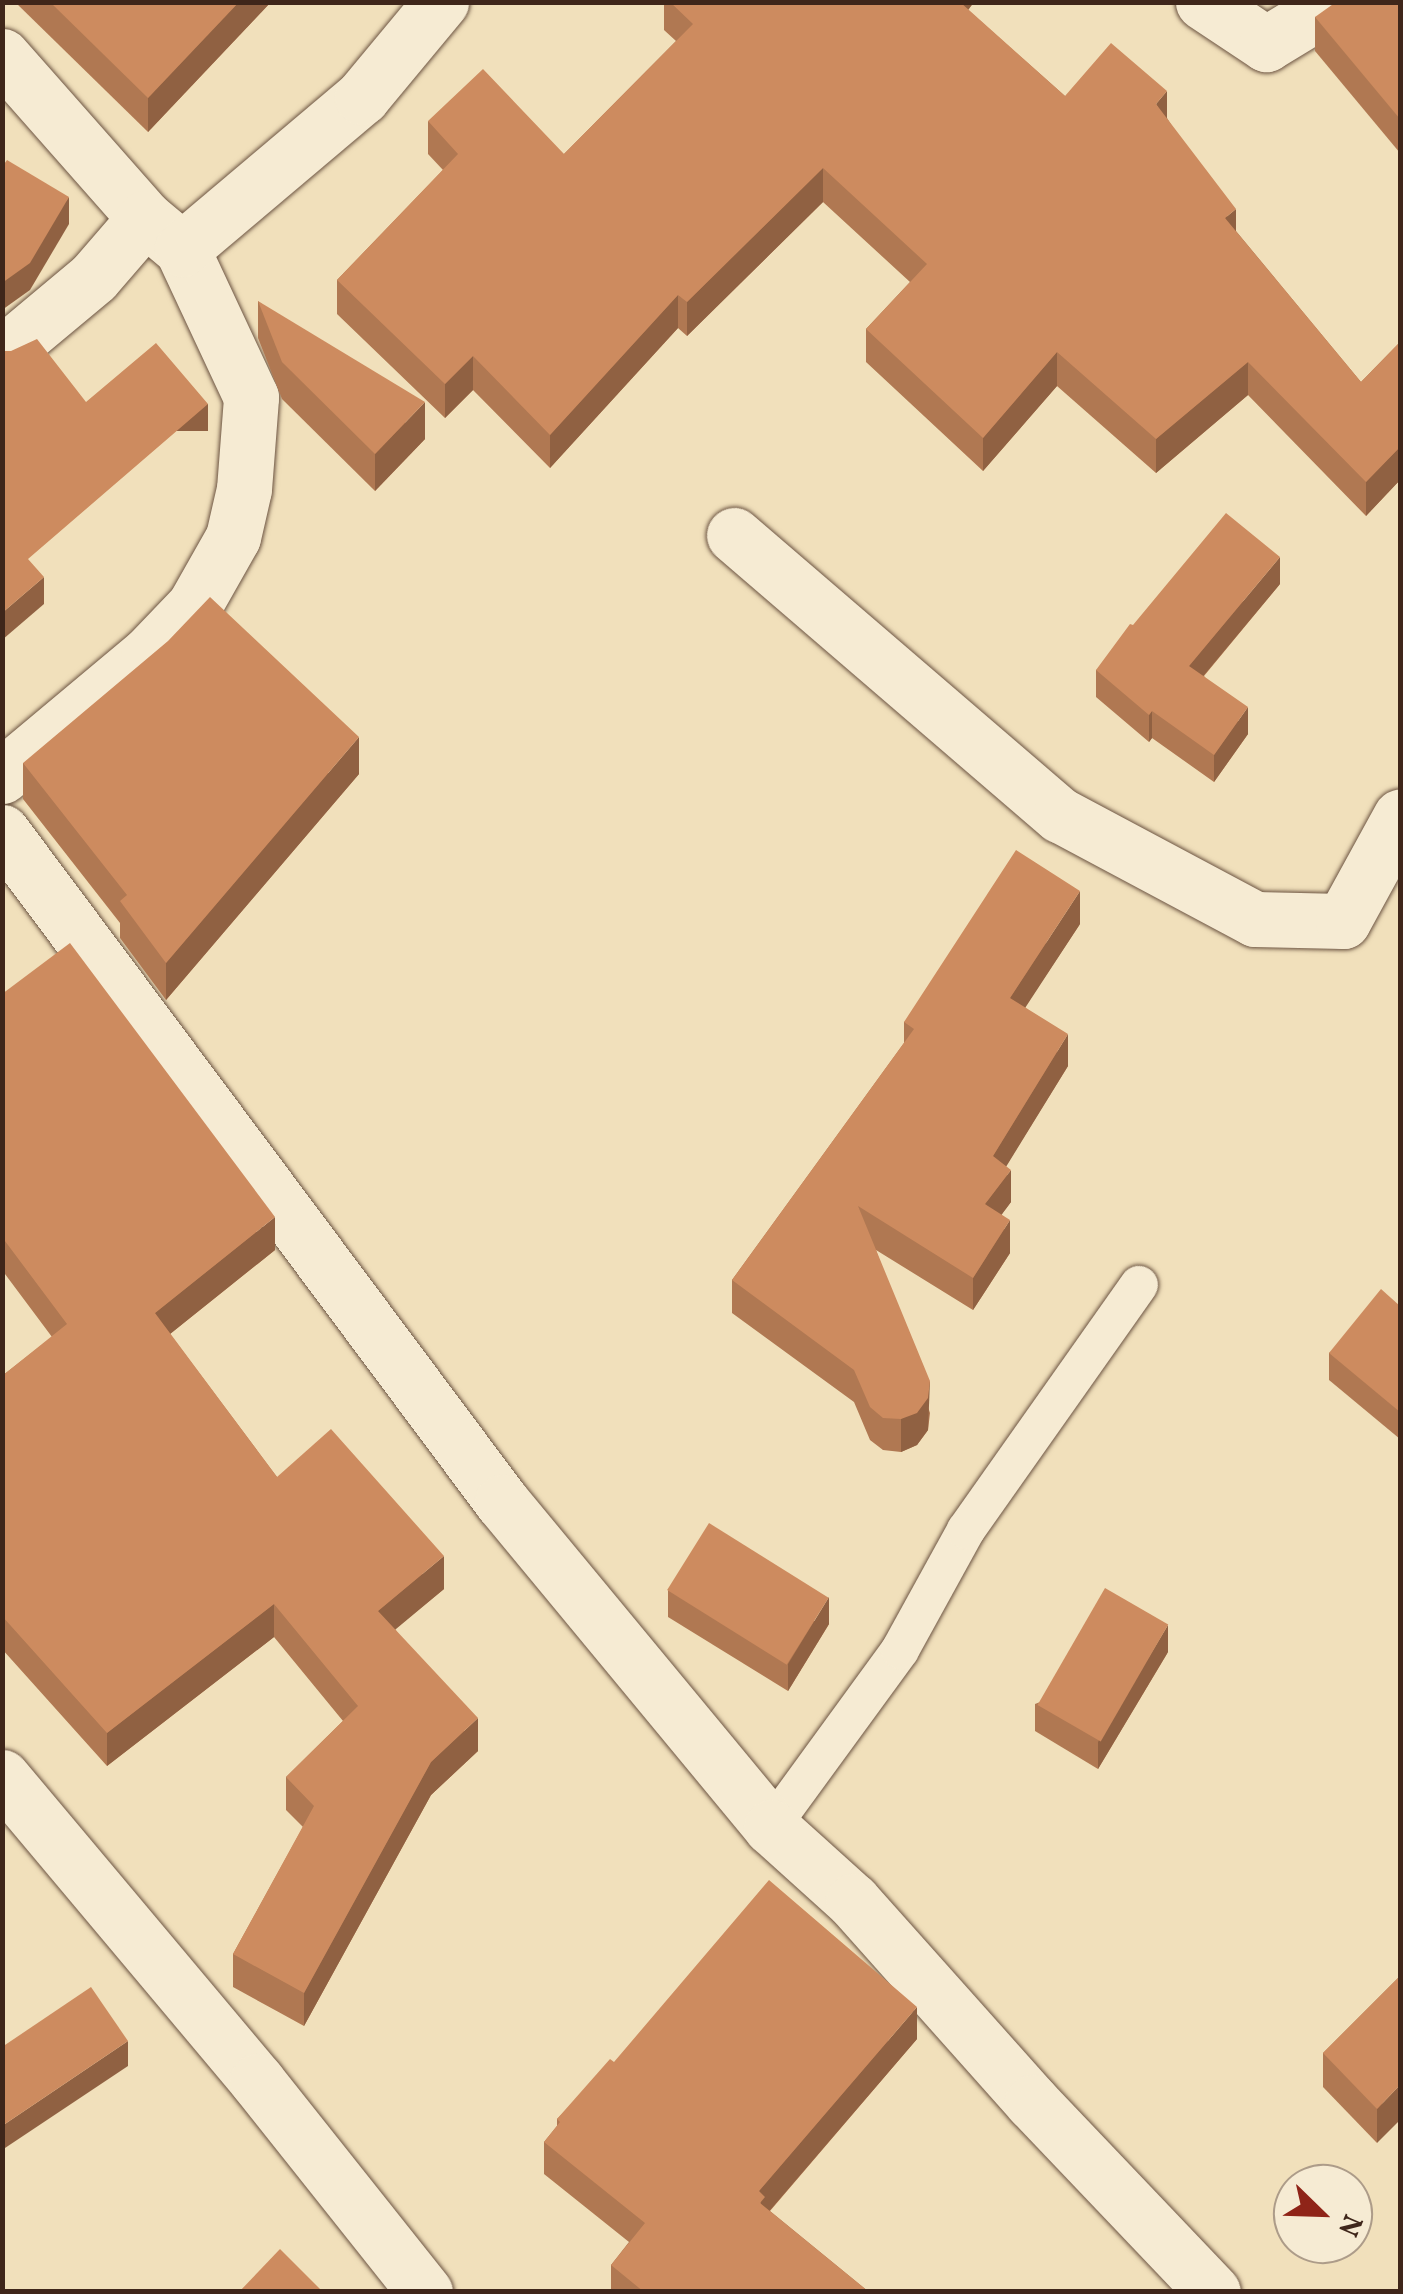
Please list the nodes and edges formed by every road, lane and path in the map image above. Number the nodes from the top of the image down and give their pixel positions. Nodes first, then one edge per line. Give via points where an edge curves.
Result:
1 (440, 2) edge
2 (1203, 2) edge
3 (1335, 2) edge
4 (2, 56) edge
5 (164, 233) junction
6 (2, 348) edge
7 (734, 536) dead end
8 (2, 776) edge
9 (1400, 817) edge
10 (2, 832) edge
11 (1139, 1286) dead end
12 (2, 1778) edge
13 (770, 1827) junction
14 (426, 2292) edge
15 (1213, 2292) edge

1 - 5 street via 362,98
2 - 3 street via 1266,44
4 - 5 street
5 - 6 street
5 - 8 street via 251,397 234,537 194,606 148,654
7 - 9 street via 1060,814 1254,919 1343,921
10 - 13 street via 502,1502
11 - 13 lane via 966,1530 900,1650
12 - 14 street
13 - 15 street via 853,1901

